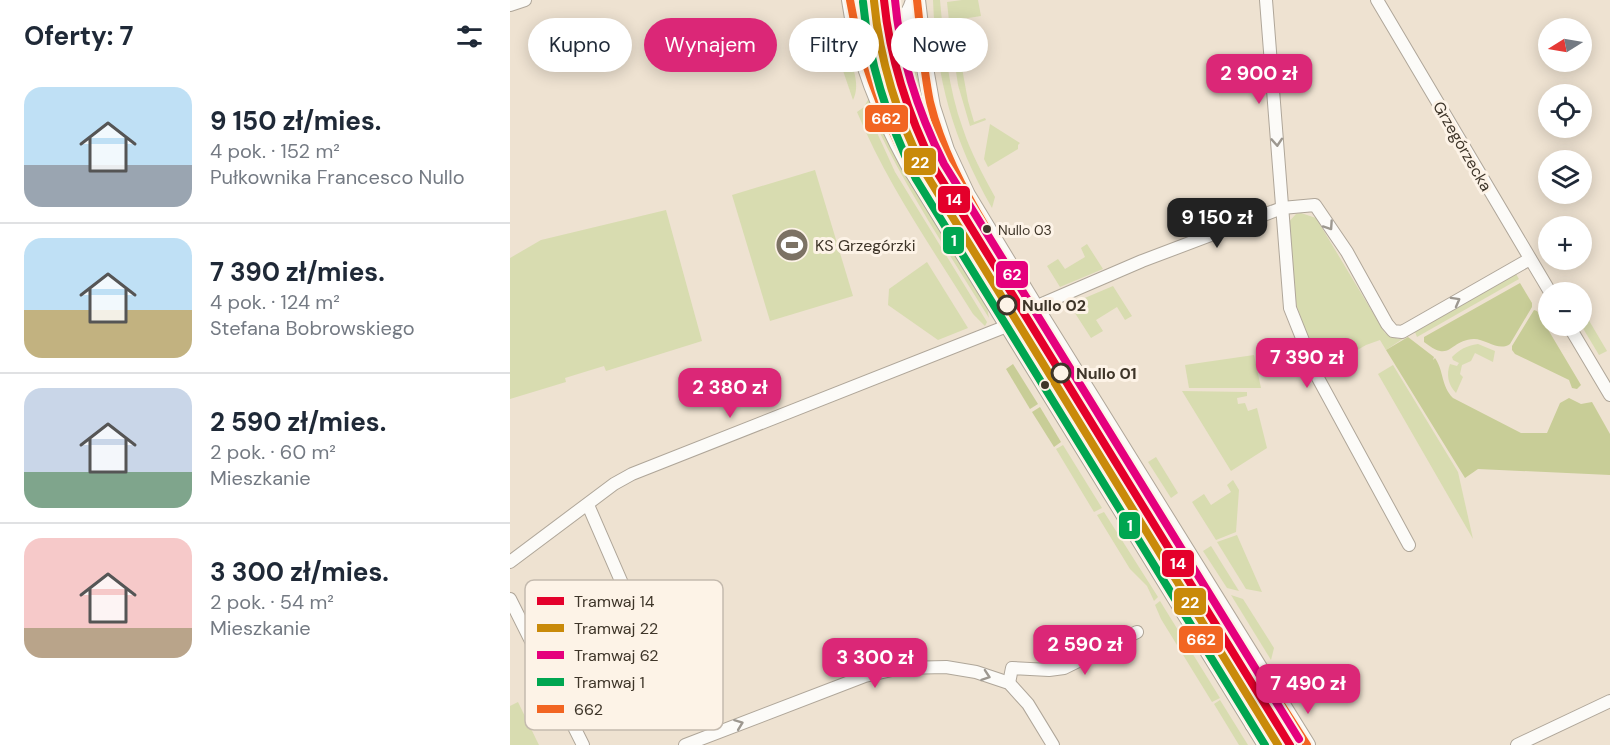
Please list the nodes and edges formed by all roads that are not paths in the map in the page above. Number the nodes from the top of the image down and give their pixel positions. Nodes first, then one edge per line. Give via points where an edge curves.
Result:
1 (525, 0) edge
2 (850, 0) edge
3 (915, 0) edge
4 (1266, 0) edge
5 (1377, 0) edge
6 (510, 5) edge
7 (1282, 208) junction
8 (1530, 259) junction
9 (1544, 282) edge
10 (1035, 307) junction
11 (1007, 326) junction
12 (1575, 336) edge
13 (1610, 395) edge
14 (588, 505) junction
15 (1409, 545) dead end
16 (510, 562) edge
17 (621, 580) edge
18 (510, 599) edge
19 (525, 629) edge
20 (1137, 632) dead end
21 (1009, 683) junction
22 (1610, 701) edge
23 (1281, 704) junction
24 (1253, 724) junction
25 (576, 730) edge
26 (583, 745) edge
27 (684, 745) edge
28 (1053, 745) edge
29 (1266, 745) edge
30 (1307, 745) edge
31 (1517, 745) edge

1 - 6 street
2 - 3 main road via 862,24 877,30 902,23
2 - 11 main road via 860,54 891,131
3 - 10 main road via 929,95 946,150 977,212
4 -> 7 street
5 - 8 street, Grzegórzecka
7 -> 8 street via 1315,205 1393,331 1401,332
7 - 10 street
7 - 15 street via 1290,308 1318,378
8 - 9 street, Grzegórzecka
10 - 23 main road
11 - 14 street via 632,474
11 - 24 main road
12 - 13 street
14 - 16 street
14 - 17 street
18 - 19 street
20 - 21 street via 1064,668 1012,668
27 -> 21 street via 865,676 901,668 946,667
21 - 28 street via 1028,704
22 - 31 street
23 - 24 main road via 1268,697 1255,702 1251,710
23 - 30 main road
24 - 29 main road
25 - 26 street

